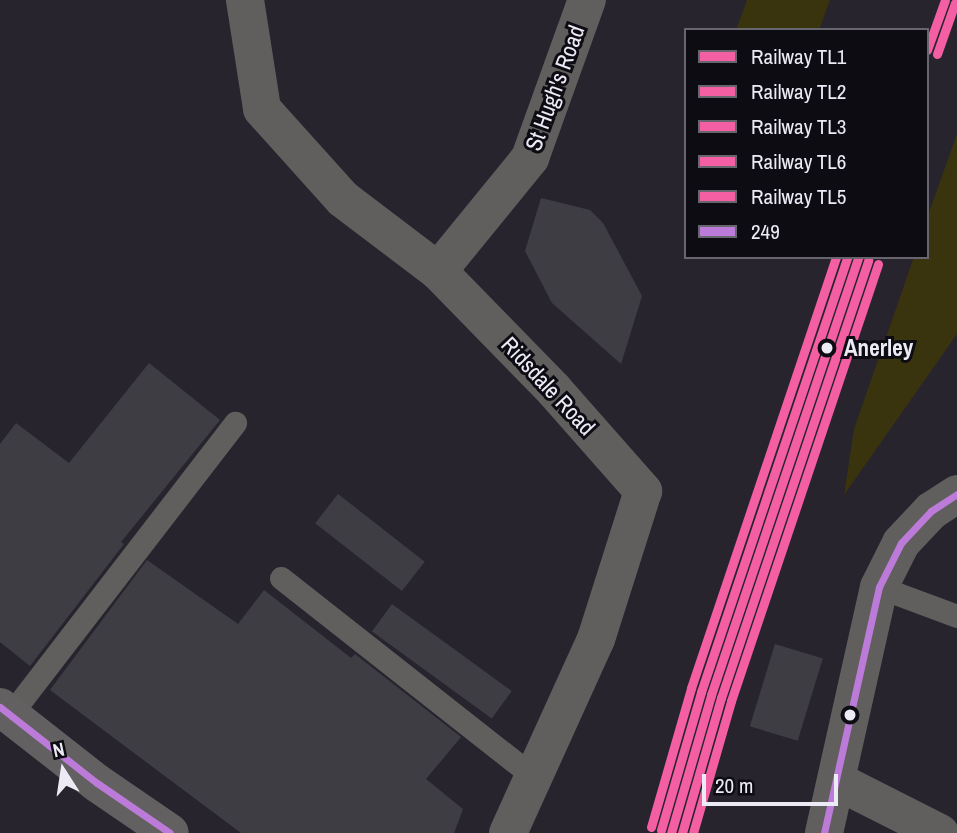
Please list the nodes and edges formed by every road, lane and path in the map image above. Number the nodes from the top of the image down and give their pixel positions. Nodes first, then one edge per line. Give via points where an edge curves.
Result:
1 (245, 0) edge
2 (587, 0) edge
3 (438, 271) junction
4 (235, 423) dead end
5 (957, 494) edge
6 (281, 578) dead end
7 (879, 587) junction
8 (957, 616) edge
9 (5, 711) edge
10 (533, 776) junction
11 (837, 781) junction
12 (170, 833) edge
13 (508, 833) edge
14 (824, 833) edge
15 (940, 833) edge

1 - 3 street, Ridsdale Road via 262,109 343,199
2 - 3 street, St Hugh's Road via 530,158
3 - 10 street, Ridsdale Road via 554,390 643,491 596,639
4 - 9 lane
5 - 7 street via 931,511 901,543
6 - 10 lane
7 - 8 lane
7 - 11 street
9 - 12 main road
10 - 13 street, Ridsdale Road
11 - 14 street
11 - 15 street

